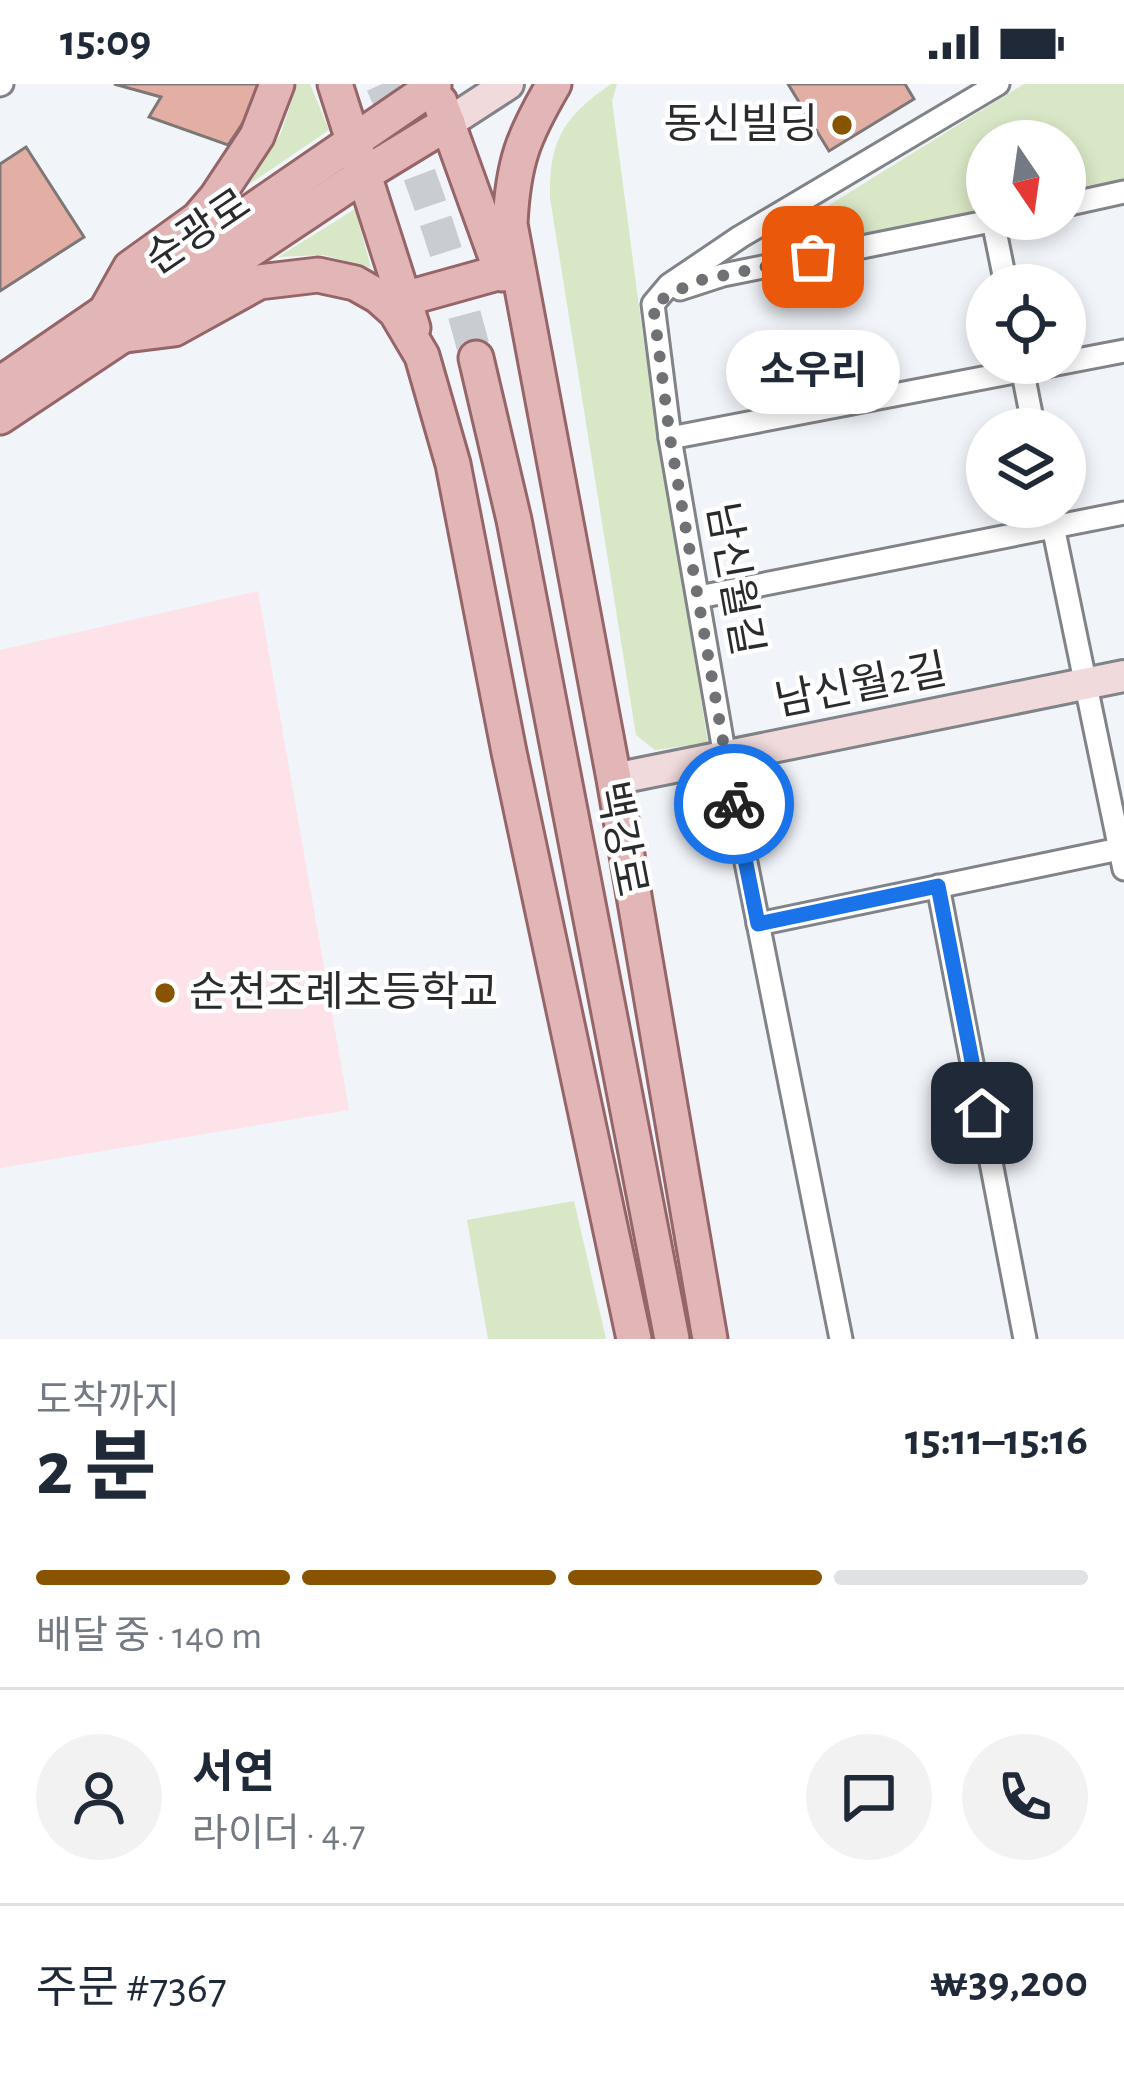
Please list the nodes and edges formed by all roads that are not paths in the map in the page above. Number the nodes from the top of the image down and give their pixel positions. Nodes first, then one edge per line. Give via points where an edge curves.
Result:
1 (278, 84) edge
2 (335, 84) edge
3 (508, 84) edge
4 (554, 84) edge
5 (998, 84) edge
6 (434, 85) edge
7 (448, 123) junction
8 (354, 139) junction
9 (365, 173) junction
10 (1124, 193) edge
11 (1086, 201) edge
12 (966, 226) edge
13 (232, 244) junction
14 (501, 272) junction
15 (404, 298) junction
16 (653, 304) junction
17 (528, 323) junction
18 (115, 326) junction
19 (1124, 351) edge
20 (422, 356) junction
21 (1086, 357) edge
22 (476, 358) tunnel mouth
23 (966, 379) edge
24 (0, 384) edge
25 (0, 417) edge
26 (670, 438) junction
27 (1124, 513) edge
28 (1086, 515) edge
29 (1003, 528) edge
30 (1053, 528) edge
31 (699, 597) junction
32 (1124, 676) edge
33 (1084, 684) junction
34 (725, 757) junction
35 (614, 779) junction
36 (1123, 855) edge
37 (938, 886) junction
38 (758, 924) junction
39 (634, 1339) edge
40 (672, 1339) edge
41 (710, 1339) edge
42 (842, 1339) edge
43 (1025, 1339) edge

1 - 18 main road via 257,136 216,198 130,268
2 - 8 main road
3 - 7 street
4 - 17 main road via 513,174 510,224
5 - 16 street via 740,237
6 - 7 main road
6 - 8 main road, 순광로
7 - 9 main road, 순광로
7 - 14 main road
8 - 9 main road
8 - 13 main road, 순광로
9 - 13 main road, 순광로
9 - 15 main road
10 - 11 street
12 - 16 street via 696,281
13 - 18 main road, 순광로
14 - 15 main road
14 - 17 main road
15 - 20 main road
16 - 26 street, 남신월길
17 - 35 main road
18 - 20 main road via 174,329 259,282 318,275 378,296
18 - 24 main road, 순광로
18 - 25 main road, 순광로
19 - 21 street
20 - 39 main road via 453,464
22 - 40 main road, 백강로
23 - 26 street
26 - 31 street, 남신월길
27 - 28 street
29 - 31 street
30 - 33 street
31 - 34 street, 남신월길
32 - 33 street, 남신월2길
33 - 34 street, 남신월2길
33 - 36 street
34 - 35 street, 남신월2길
34 - 38 street, 남신월길
35 - 41 main road
36 - 37 street
37 - 38 street
37 - 43 street
38 - 42 street, 남신월길

